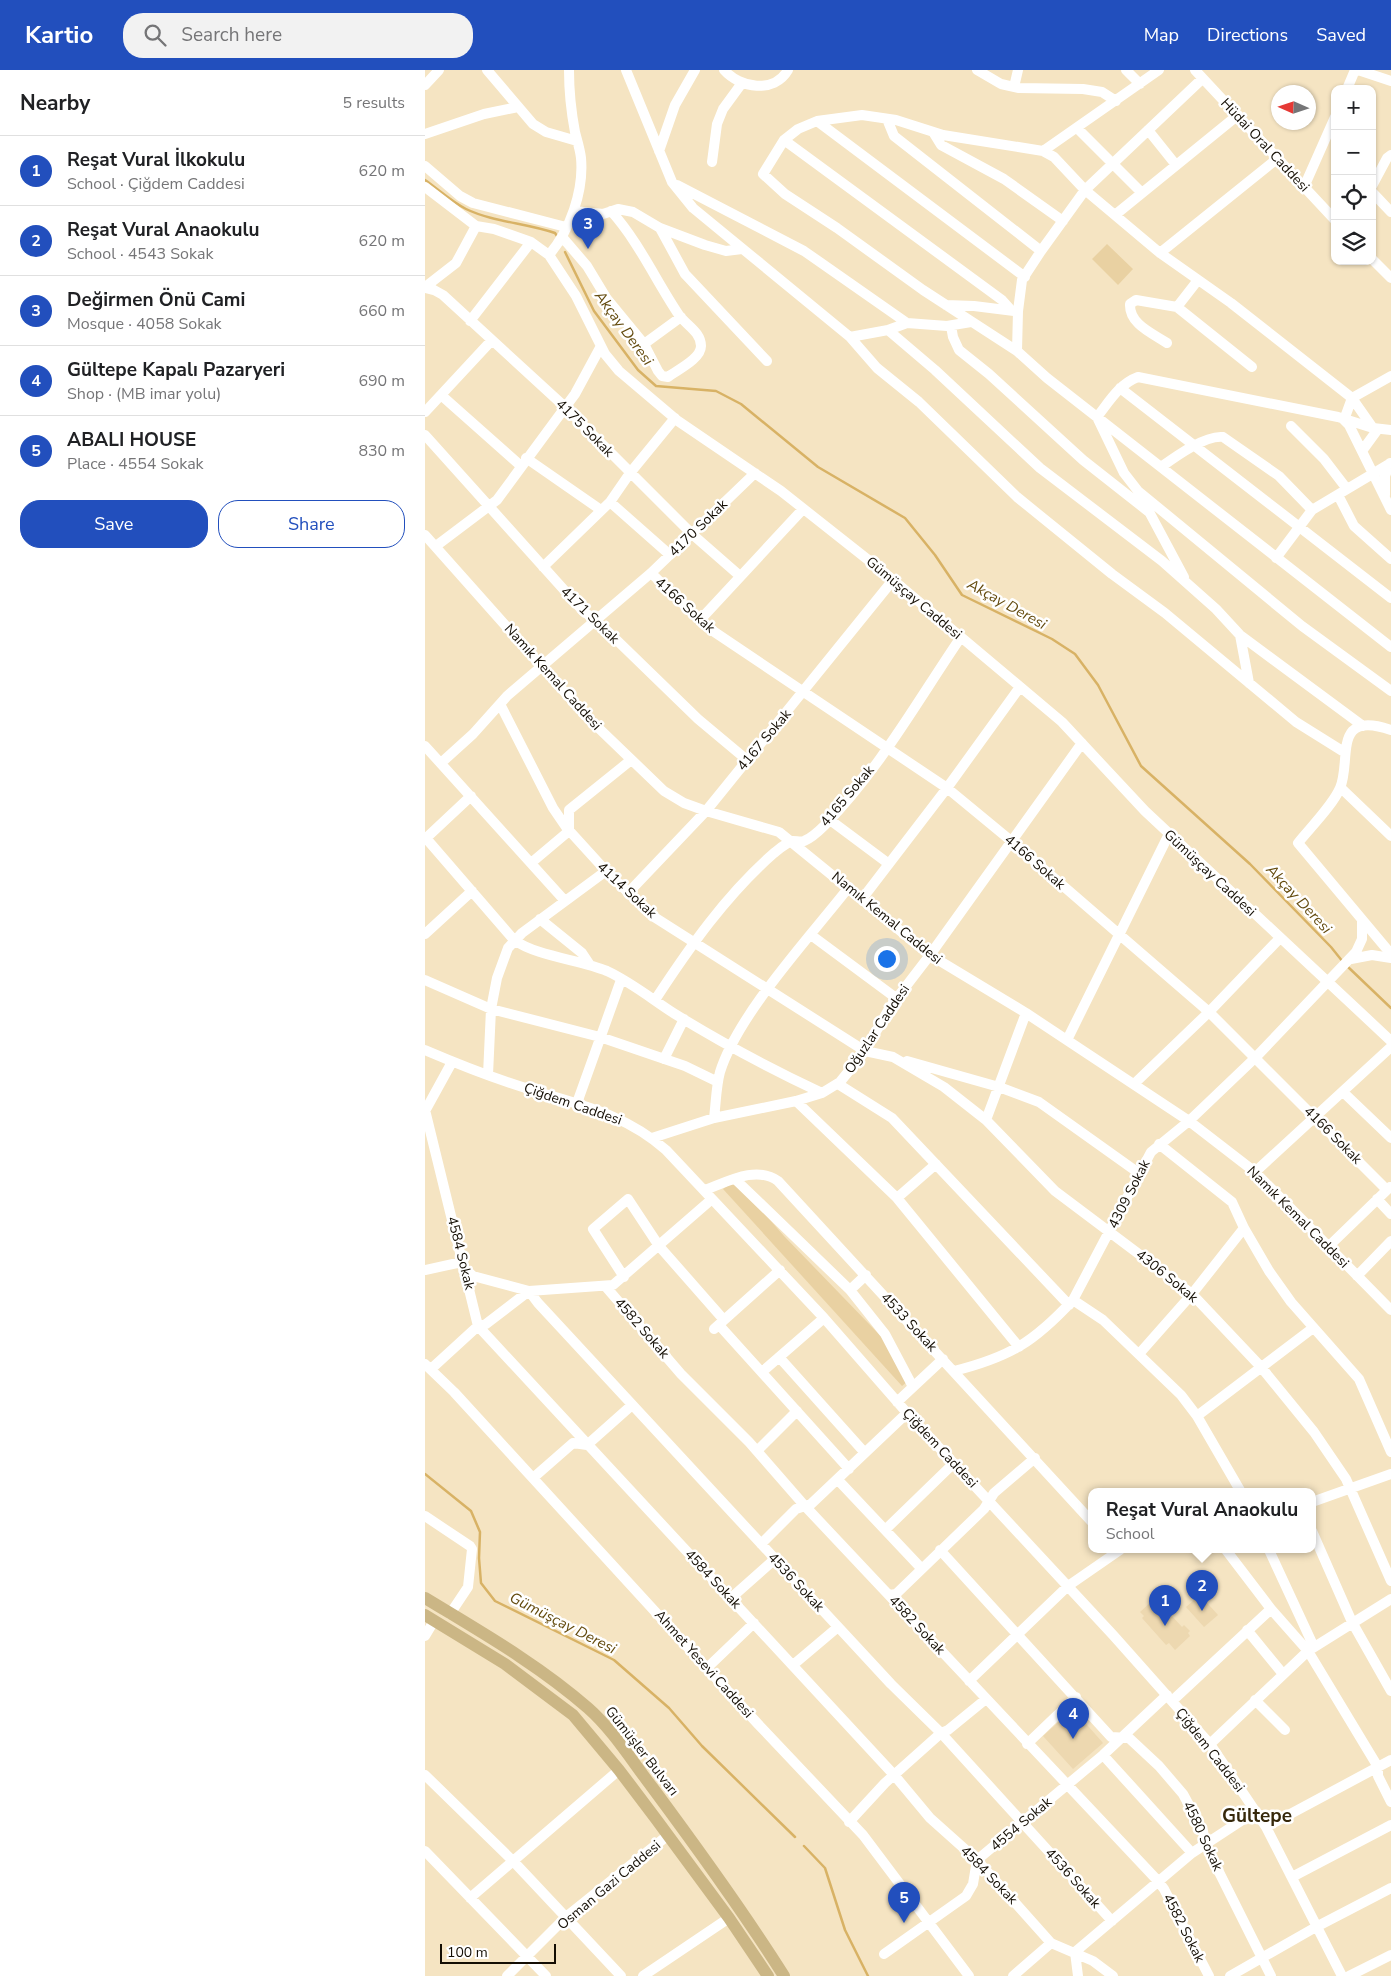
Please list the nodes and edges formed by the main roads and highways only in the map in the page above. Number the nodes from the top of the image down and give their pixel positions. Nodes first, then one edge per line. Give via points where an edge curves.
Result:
1 (425, 1598) edge
2 (430, 1618) edge
3 (681, 1826) junction
4 (667, 1836) junction
5 (768, 1976) edge
6 (784, 1976) edge

1 - 3 main road, Gümüşler Bulvarı via 515,1654 589,1709 620,1744
2 - 4 main road via 505,1664 573,1715 619,1770
3 - 4 main road via 683,1835 680,1838
3 - 6 main road, Gümüşler Bulvarı
4 - 5 main road

